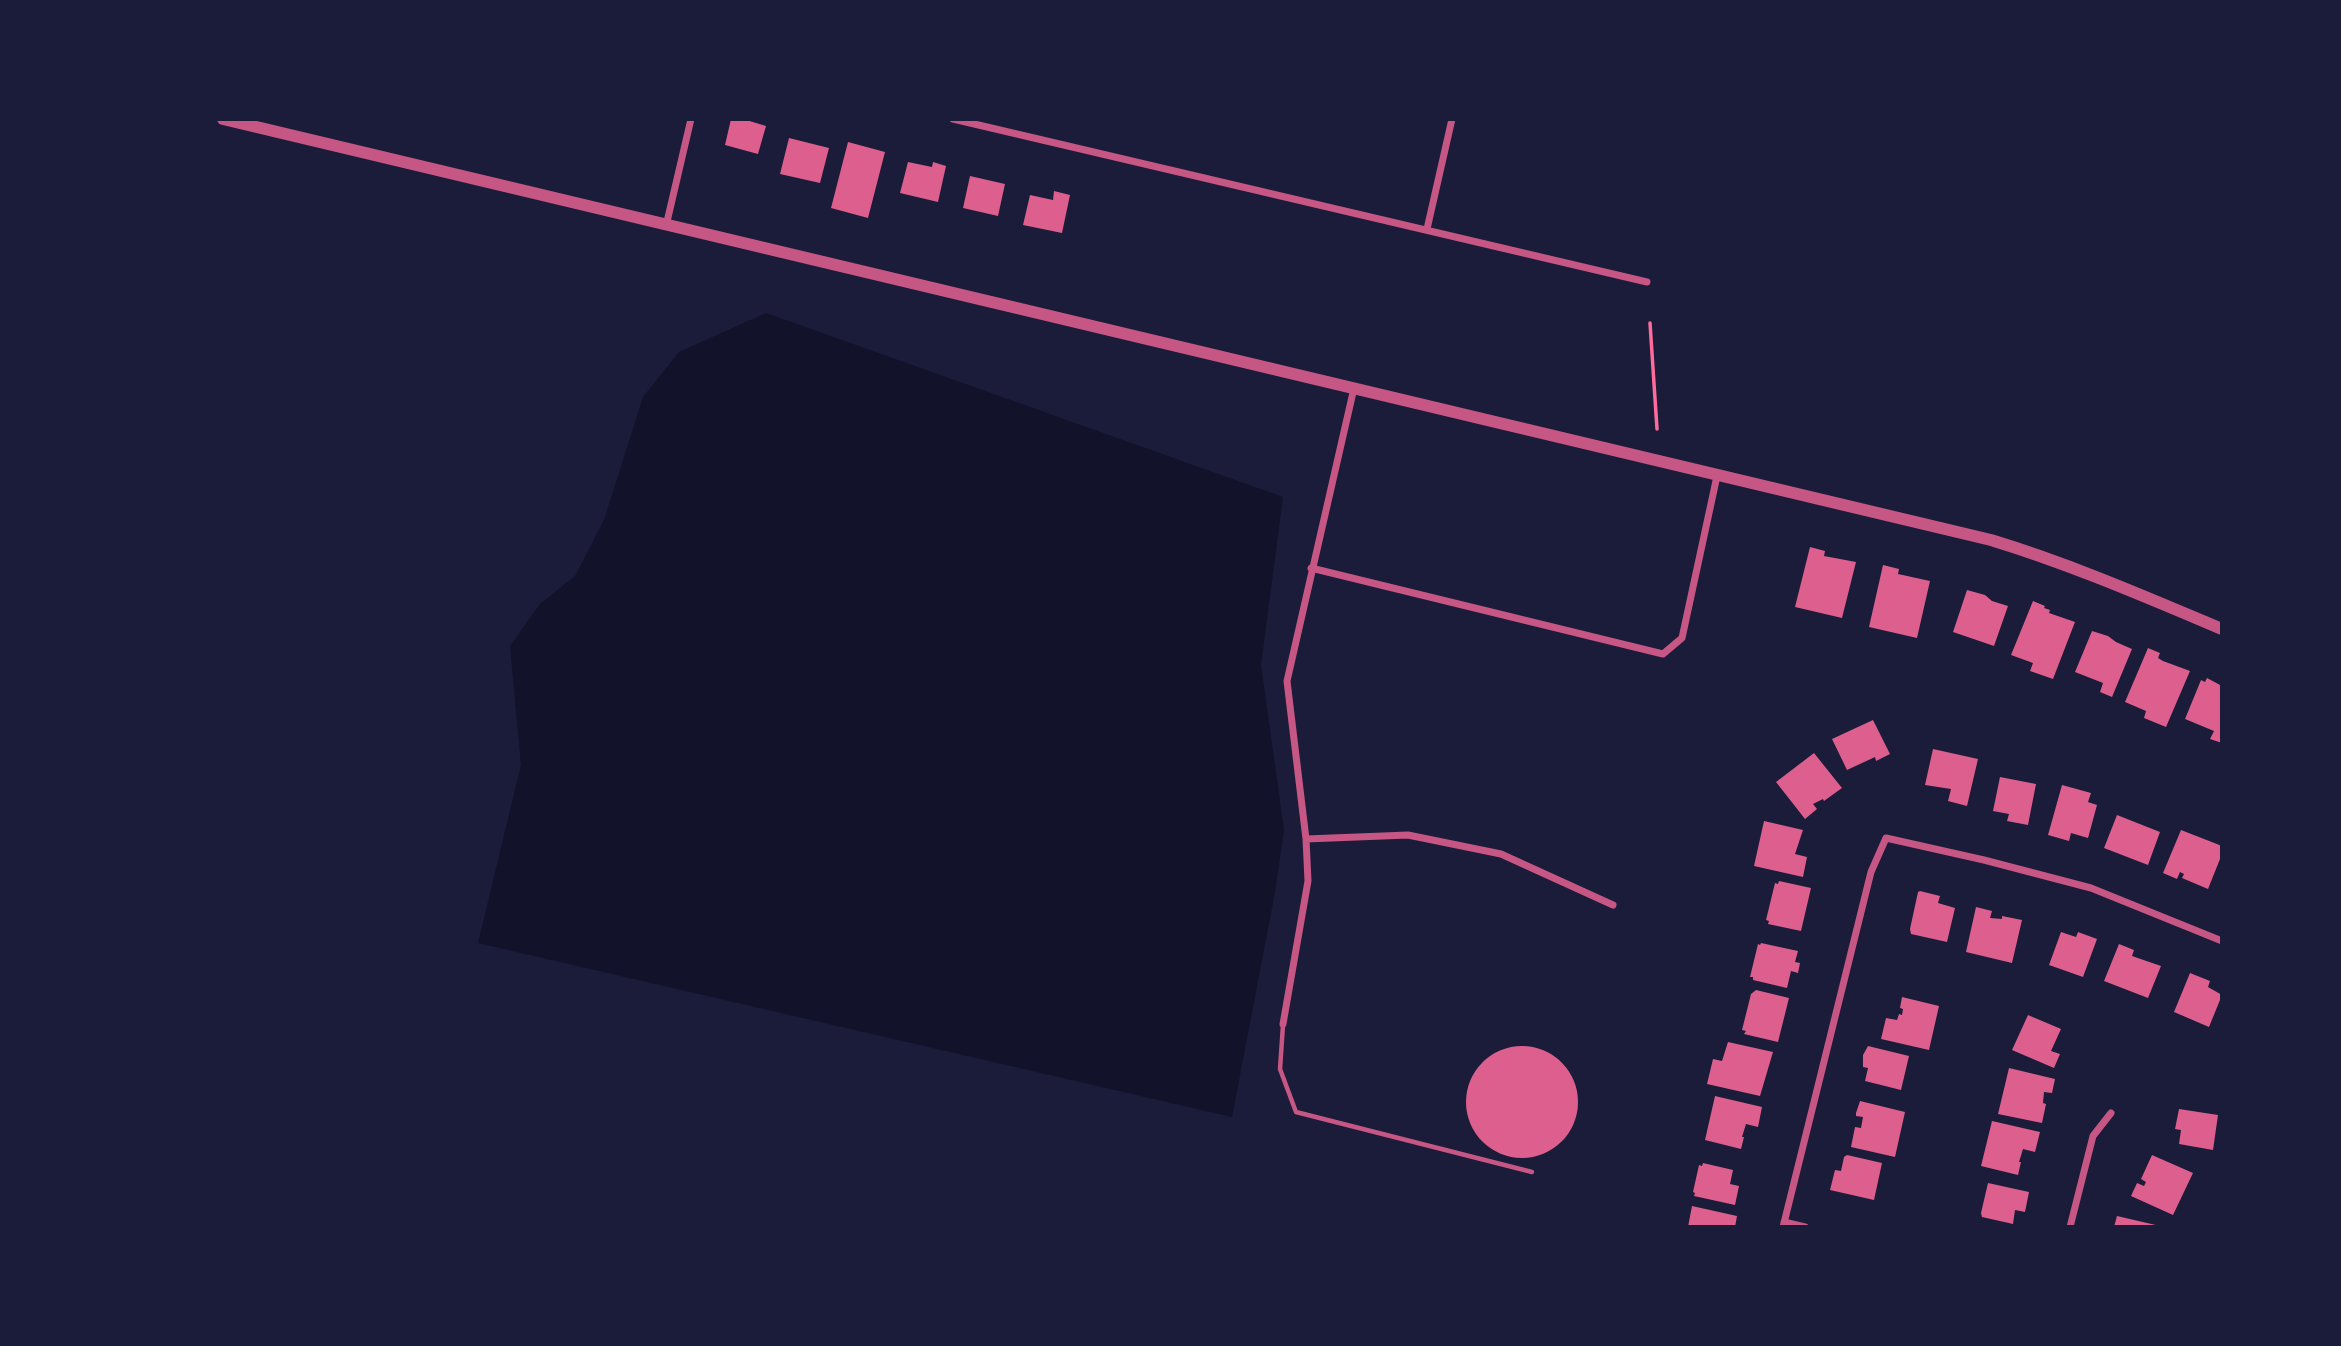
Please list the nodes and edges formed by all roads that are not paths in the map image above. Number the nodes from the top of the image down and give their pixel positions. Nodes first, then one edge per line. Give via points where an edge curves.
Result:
1 (223, 119) edge
2 (691, 119) edge
3 (953, 119) edge
4 (1452, 119) edge
5 (257, 123) edge
6 (666, 226) junction
7 (1427, 229) junction
8 (1647, 282) dead end
9 (1354, 388) junction
10 (1717, 476) junction
11 (1311, 568) junction
12 (2222, 629) edge
13 (1306, 839) junction
14 (1613, 905) dead end
15 (2222, 941) edge
16 (1283, 1024) joint
17 (2111, 1113) dead end
18 (1532, 1172) dead end
19 (1783, 1224) edge
20 (1805, 1227) edge
21 (2070, 1227) edge

1 - 5 street
2 - 6 street
3 - 7 street
4 - 7 street
5 - 6 street
6 - 9 street
7 - 8 street
9 - 10 street
9 - 11 street
10 - 11 street via 1682,638 1663,654
10 - 12 street via 1990,540
11 - 13 street via 1287,681
13 - 14 street via 1408,835 1502,854
13 - 16 street via 1308,881
15 - 19 street via 2091,888 1886,838 1871,872
16 - 18 lane via 1280,1069 1296,1112
17 - 21 street via 2093,1136
19 - 20 street

